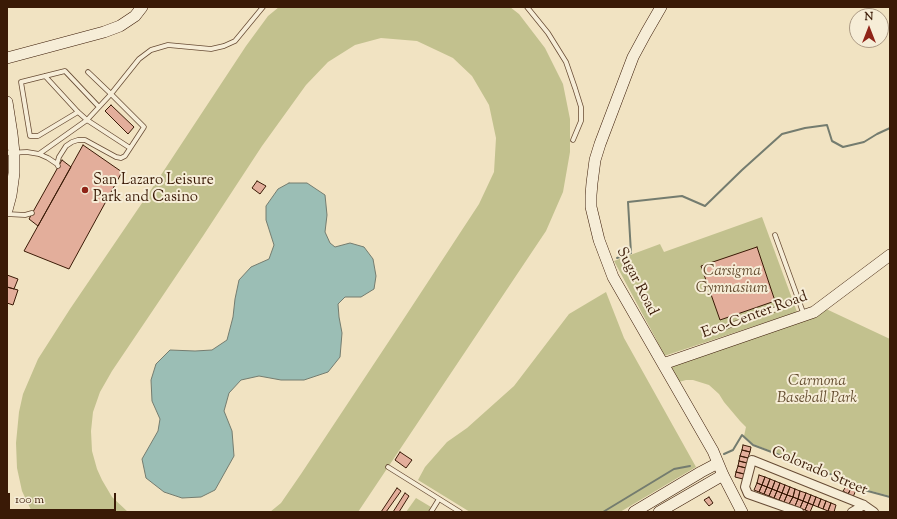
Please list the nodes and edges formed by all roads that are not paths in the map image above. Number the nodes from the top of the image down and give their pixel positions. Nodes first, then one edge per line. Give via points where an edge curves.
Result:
1 (142, 7) edge
2 (263, 7) edge
3 (527, 7) edge
4 (661, 7) edge
5 (7, 58) edge
6 (88, 72) dead end
7 (44, 76) junction
8 (111, 94) junction
9 (7, 102) edge
10 (99, 107) junction
11 (78, 112) junction
12 (87, 120) junction
13 (573, 140) dead end
14 (130, 148) junction
15 (11, 153) edge
16 (39, 154) junction
17 (7, 210) edge
18 (7, 214) edge
19 (32, 214) dead end
20 (775, 235) dead end
21 (890, 255) edge
22 (799, 301) junction
23 (804, 315) junction
24 (714, 331) dead end
25 (663, 364) junction
26 (718, 464) junction
27 (388, 467) dead end
28 (723, 475) junction
29 (439, 499) junction
30 (864, 505) junction
31 (431, 512) edge
32 (460, 512) edge
33 (634, 512) edge
34 (659, 512) edge
35 (742, 512) edge
36 (799, 512) edge
37 (852, 512) edge
38 (874, 512) edge

1 - 5 street via 135,16 120,26
2 - 8 lane via 235,41 224,46 211,48 168,45 151,50 139,59
3 - 13 lane via 548,33 566,62 575,88 581,107 581,121
4 - 25 street, Sugar Road via 633,58 600,144 590,195 599,240 613,277
6 - 8 lane
7 - 10 lane via 65,71
7 - 11 lane
7 - 11 lane via 21,82 30,136 38,136
8 - 10 lane
8 - 14 lane via 144,127
9 - 15 street via 12,134
10 - 12 lane
11 - 12 lane
12 - 14 lane
12 - 16 lane
14 - 16 lane via 121,158 85,140 78,140 66,146 59,157 58,165
15 - 16 lane
15 - 17 street via 14,173
18 - 19 lane
20 - 22 lane
21 - 23 street, Eco-Center Road via 814,312
22 - 23 lane
22 - 24 lane
23 - 25 street, Eco-Center Road
25 - 26 street, Sugar Road
26 - 28 street, Sugar Road
26 - 33 street
27 - 29 lane
28 - 34 street
28 - 35 street, Sugar Road
29 - 31 lane
29 - 32 lane
30 - 36 street, Colorado Street via 752,460 745,487 748,494
30 - 37 street
30 - 38 street, Colorado Street

